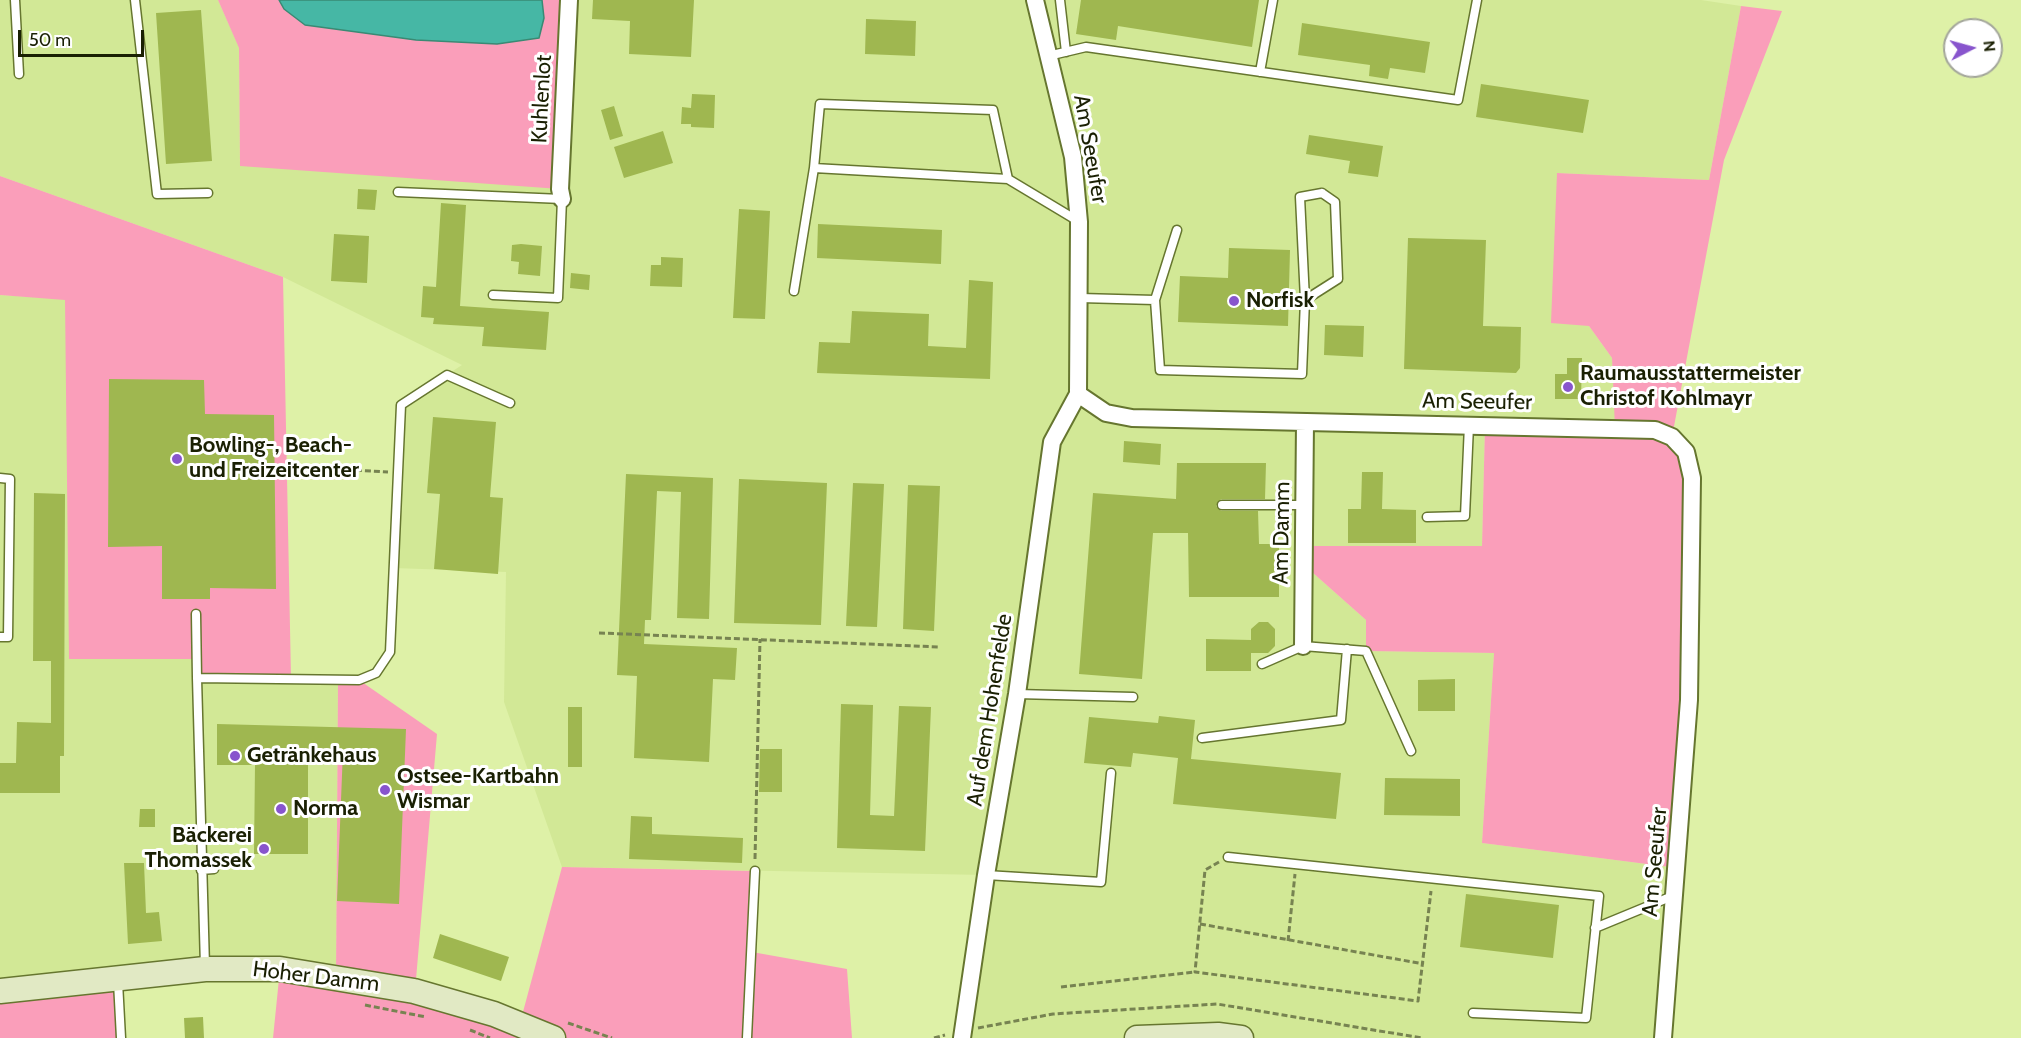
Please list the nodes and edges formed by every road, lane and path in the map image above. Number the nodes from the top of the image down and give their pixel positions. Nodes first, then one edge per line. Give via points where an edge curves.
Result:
1 (15, 0) edge
2 (135, 0) edge
3 (569, 0) edge
4 (1035, 0) edge
5 (1060, 0) edge
6 (1273, 0) edge
7 (1477, 0) edge
8 (1066, 52) junction
9 (1048, 56) junction
10 (1260, 72) junction
11 (19, 74) dead end
12 (814, 168) junction
13 (1008, 179) junction
14 (398, 192) dead end
15 (208, 193) dead end
16 (562, 200) junction
17 (1079, 222) junction
18 (1177, 230) dead end
19 (794, 291) dead end
20 (493, 295) dead end
21 (1080, 298) junction
22 (1155, 300) junction
23 (1305, 300) junction
24 (1078, 394) junction
25 (510, 403) dead end
26 (1305, 422) junction
27 (1469, 424) junction
28 (320, 468) dead end
29 (398, 473) junction
30 (0, 478) edge
31 (1222, 505) dead end
32 (1305, 505) junction
33 (1427, 517) dead end
34 (5, 544) edge
35 (196, 614) dead end
36 (599, 633) dead end
37 (0, 637) edge
38 (760, 639) junction
39 (1303, 645) junction
40 (939, 647) dead end
41 (1347, 649) junction
42 (1262, 664) dead end
43 (197, 678) junction
44 (1017, 694) junction
45 (1133, 697) dead end
46 (1202, 738) dead end
47 (1411, 752) dead end
48 (1111, 773) dead end
49 (1228, 857) joint
50 (1297, 863) junction
51 (214, 869) dead end
52 (201, 870) junction
53 (755, 871) joint
54 (986, 875) junction
55 (1432, 877) junction
56 (1676, 894) junction
57 (1200, 924) junction
58 (1595, 928) junction
59 (1288, 941) junction
60 (1424, 964) junction
61 (205, 969) junction
62 (1195, 972) junction
63 (118, 977) junction
64 (1061, 987) dead end
65 (0, 991) edge
66 (1473, 1013) dead end
67 (558, 1030) edge
68 (1665, 1036) edge
69 (121, 1038) edge
70 (612, 1038) edge
71 (747, 1038) edge
72 (962, 1038) edge
73 (1137, 1038) edge
74 (1241, 1038) edge

1 - 11 lane
2 - 15 lane via 157,194
3 - 16 street, Kuhlenlot
4 - 9 street, Am Seeufer
5 - 8 lane
6 - 10 lane
7 - 10 lane via 1458,100
8 - 9 lane
8 - 10 lane via 1086,47
9 - 17 street, Am Seeufer via 1072,157
12 - 13 lane
12 - 13 lane via 819,104 993,110
12 - 19 lane
13 - 17 lane
14 - 16 lane
16 - 20 lane via 558,298
17 - 21 street, Am Seeufer
18 - 22 lane
21 - 22 lane
21 - 24 street, Am Seeufer
22 - 23 lane via 1160,370 1302,374
23 - 23 lane via 1338,279 1335,202 1322,193 1300,197
24 - 26 street, Am Seeufer via 1106,413 1132,418
24 - 44 street, Auf dem Hohenfelde via 1052,442
25 - 29 lane via 447,375 401,405
26 - 27 street, Am Seeufer
26 - 32 street, Am Damm
27 - 33 lane via 1465,516
27 - 56 street, Am Seeufer via 1655,430 1672,437 1686,452 1692,478 1689,700
28 - 29 path
29 - 43 lane via 390,652 376,673 359,680
30 - 34 lane via 10,479
31 - 32 lane
32 - 39 street, Am Damm
34 - 37 lane via 8,637
35 - 43 lane
36 - 38 path
38 - 40 path
38 - 53 path
39 - 41 lane
39 - 42 lane
41 - 46 lane via 1341,720
41 - 47 lane via 1366,651
43 - 52 lane
44 - 45 lane
44 - 54 street, Auf dem Hohenfelde
48 - 54 lane via 1101,882
49 - 50 lane
49 - 57 path via 1205,870
50 - 55 lane
50 - 59 path
51 - 52 lane
52 - 61 lane
53 - 71 lane
54 - 72 street, Auf dem Hohenfelde
55 - 58 lane via 1599,896
55 - 60 path
56 - 58 lane
56 - 68 street, Am Seeufer
57 - 59 path
57 - 62 path
58 - 66 lane via 1586,1018
59 - 60 path
60 - 62 path via 1418,1001
61 - 63 main road, Hoher Damm
61 - 67 main road, Hoher Damm via 280,969 414,991
62 - 64 path
63 - 65 main road, Hoher Damm
63 - 69 lane
67 - 70 path
73 - 74 main road

